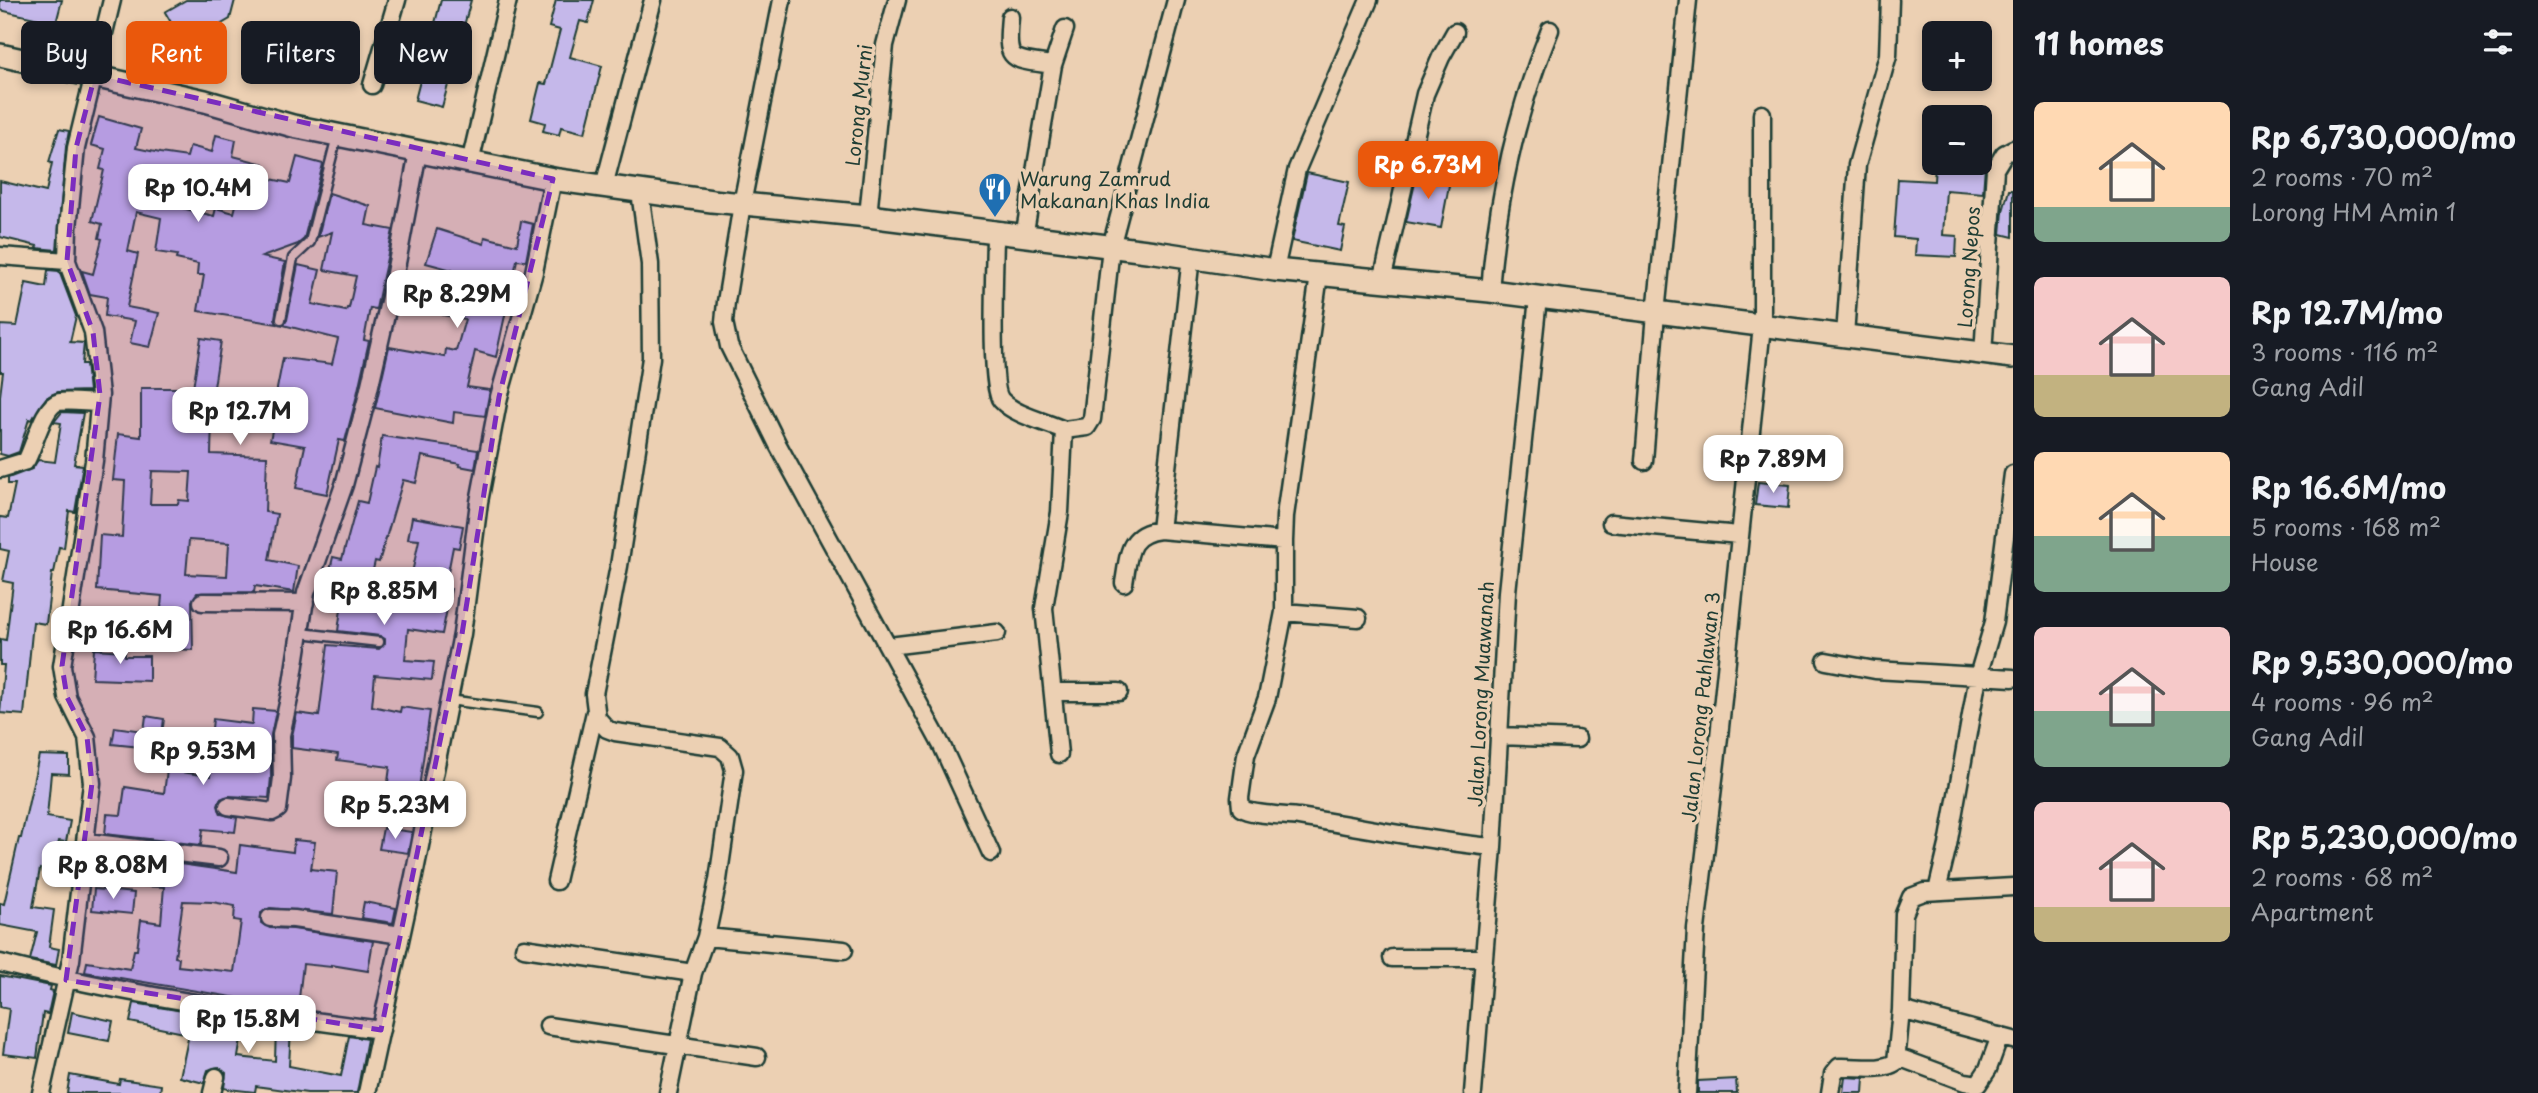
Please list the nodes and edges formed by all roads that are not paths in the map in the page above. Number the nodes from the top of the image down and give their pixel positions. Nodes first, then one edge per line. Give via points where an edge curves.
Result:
1 (112, 0) edge
2 (397, 0) edge
3 (508, 0) edge
4 (653, 0) edge
5 (782, 0) edge
6 (897, 0) edge
7 (1176, 0) edge
8 (1369, 0) edge
9 (1688, 0) edge
10 (1890, 0) edge
11 (1010, 17) dead end
12 (107, 21) edge
13 (1065, 29) dead end
14 (1550, 30) dead end
15 (1455, 32) dead end
16 (0, 54) edge
17 (21, 59) edge
18 (1053, 65) junction
19 (112, 79) edge
20 (93, 84) edge
21 (372, 85) dead end
22 (1762, 114) dead end
23 (337, 136) junction
24 (2013, 149) edge
25 (418, 152) junction
26 (470, 163) junction
27 (553, 179) junction
28 (604, 186) junction
29 (640, 192) junction
30 (742, 204) junction
31 (868, 216) junction
32 (995, 233) junction
33 (1024, 237) junction
34 (1111, 247) junction
35 (0, 256) edge
36 (1191, 257) junction
37 (67, 261) junction
38 (1275, 270) junction
39 (1319, 275) junction
40 (1382, 281) junction
41 (1490, 291) junction
42 (1538, 298) junction
43 (1656, 313) junction
44 (281, 319) dead end
45 (1762, 326) junction
46 (1844, 336) junction
47 (1983, 354) junction
48 (2013, 357) edge
49 (99, 403) junction
50 (1064, 430) junction
51 (1644, 461) dead end
52 (0, 469) edge
53 (2013, 474) edge
54 (1611, 523) dead end
55 (1160, 530) junction
56 (1739, 535) junction
57 (1284, 541) junction
58 (1125, 583) dead end
59 (202, 601) dead end
60 (305, 603) junction
61 (1284, 612) junction
62 (1358, 618) dead end
63 (300, 633) junction
64 (997, 633) dead end
65 (379, 642) dead end
66 (889, 646) junction
67 (1826, 661) dead end
68 (1978, 676) junction
69 (2013, 678) edge
70 (1053, 691) junction
71 (1119, 692) dead end
72 (449, 700) junction
73 (538, 712) dead end
74 (595, 712) junction
75 (1499, 736) junction
76 (1577, 739) dead end
77 (1059, 754) dead end
78 (228, 806) dead end
79 (87, 842) junction
80 (1493, 847) junction
81 (991, 853) dead end
82 (219, 858) dead end
83 (556, 881) dead end
84 (2013, 887) edge
85 (1937, 891) junction
86 (271, 918) dead end
87 (401, 935) junction
88 (706, 937) junction
89 (524, 948) dead end
90 (844, 950) dead end
91 (1392, 958) dead end
92 (1484, 958) junction
93 (0, 963) edge
94 (693, 973) junction
95 (66, 980) junction
96 (1901, 1010) junction
97 (548, 1026) dead end
98 (381, 1030) junction
99 (2006, 1038) edge
100 (678, 1046) junction
101 (757, 1057) dead end
102 (1898, 1057) junction
103 (41, 1093) edge
104 (367, 1093) edge
105 (668, 1093) edge
106 (1473, 1093) edge
107 (1687, 1093) edge
108 (1830, 1093) edge

1 - 12 street
2 - 21 street
3 - 26 street
4 - 28 street
5 - 30 street
6 - 31 street, Lorong Murni via 885,45
7 - 34 street
8 - 38 street via 1297,169
9 - 43 street
10 - 46 street via 1888,55 1857,165
11 - 18 street via 1007,48 1012,55
13 - 18 street
14 - 41 street via 1509,150
15 - 40 street via 1425,94
16 - 17 main road
18 - 33 street
19 - 23 main road
20 - 37 street via 76,148
22 - 45 street, Jalan Lorong Pahlawan 3
23 - 25 main road
23 - 44 lane via 310,242 293,258
24 - 47 street, Lorong Nepos via 2004,153 1995,169
25 - 26 main road
25 - 60 street via 367,398
26 - 27 main road
27 - 28 main road
27 - 72 street via 534,272 496,410
28 - 29 main road
29 - 30 main road
29 - 74 street via 650,264 651,358 619,566 595,685
30 - 31 main road
30 - 66 street via 725,314 729,346
31 - 32 main road
32 - 33 main road
32 - 50 street via 993,352 998,395 1017,411
33 - 34 main road
34 - 36 main road
34 - 50 street via 1094,413 1087,427
35 - 37 street
36 - 38 main road
36 - 55 street
37 - 49 street via 93,332
38 - 39 main road
39 - 40 main road
39 - 57 street
40 - 41 main road
41 - 42 main road
42 - 43 main road
42 - 75 street, Jalan Lorong Muawanah via 1507,592
43 - 45 main road
43 - 51 street
45 - 46 main road
45 - 56 street, Jalan Lorong Pahlawan 3
46 - 47 main road
47 - 48 main road
49 - 52 street via 53,405 26,461
49 - 79 street via 61,666 64,689 88,737 91,756
50 - 70 street via 1060,512 1044,608
53 - 68 street via 1994,622
54 - 56 street
55 - 57 street
55 - 58 street via 1137,538
56 - 107 street, Jalan Lorong Pahlawan 3 via 1696,929
57 - 61 street
59 - 60 street
60 - 63 street
61 - 62 street
61 - 80 street via 1267,698 1247,755 1241,809
63 - 65 lane
63 - 78 street via 279,748 278,808 266,812
64 - 66 street
66 - 81 street
67 - 68 street via 1875,670
68 - 69 street
68 - 85 street
70 - 71 street
70 - 77 street
72 - 73 lane
72 - 87 street
74 - 83 street
74 - 88 street via 601,723 615,732 712,744 730,756 734,771
75 - 76 street
75 - 80 street, Jalan Lorong Muawanah
79 - 82 street
79 - 95 street
80 - 92 street, Jalan Lorong Muawanah
84 - 85 street
85 - 96 street via 1915,895 1906,905
86 - 87 street
87 - 98 street
88 - 90 street
88 - 94 street
89 - 94 street
91 - 92 street
92 - 106 street, Jalan Lorong Muawanah
93 - 95 street
94 - 100 street
95 - 98 street via 245,1012
95 - 103 street
96 - 99 street
96 - 102 street
97 - 100 street
98 - 104 street
99 - 102 street via 1978,1084
100 - 101 street
100 - 105 street
102 - 108 street via 1890,1065 1836,1069

